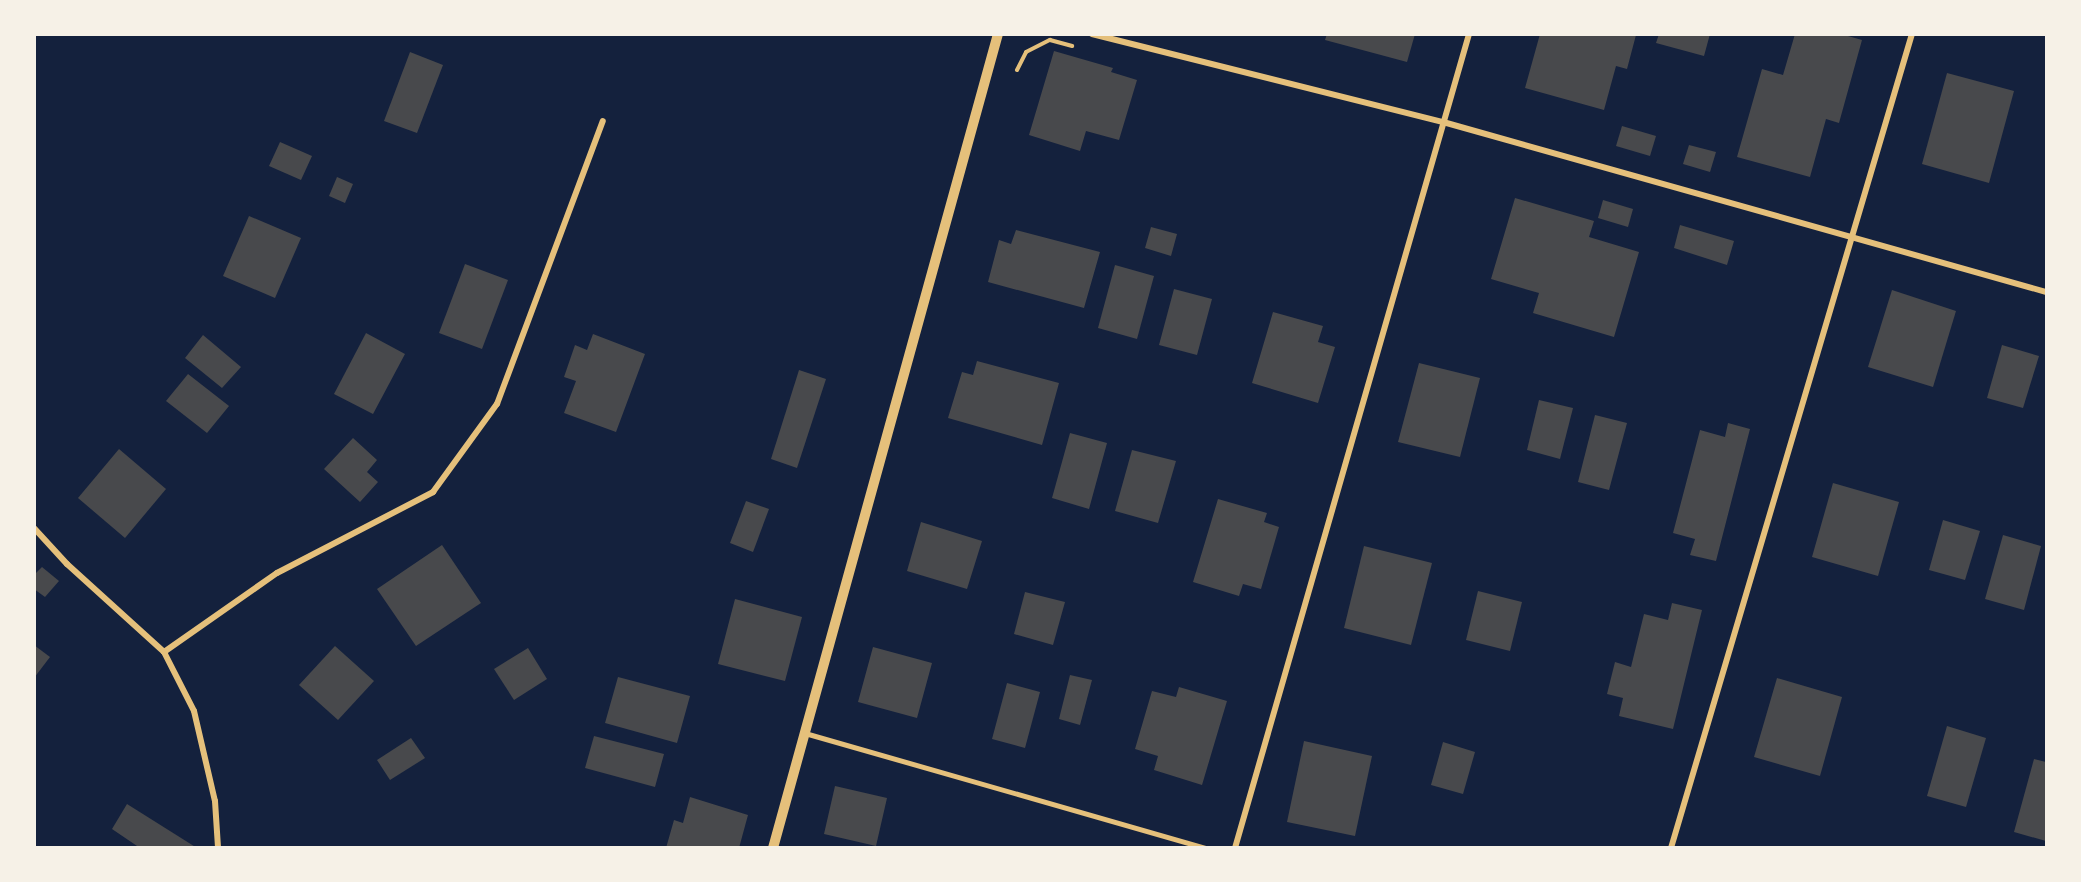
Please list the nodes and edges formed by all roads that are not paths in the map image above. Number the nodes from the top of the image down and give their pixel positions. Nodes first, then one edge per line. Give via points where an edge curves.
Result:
1 (998, 34) edge
2 (1092, 34) edge
3 (1469, 34) edge
4 (1912, 34) edge
5 (603, 121) dead end
6 (1443, 122) junction
7 (1853, 235) junction
8 (2046, 292) edge
9 (34, 528) edge
10 (164, 652) junction
11 (805, 733) junction
12 (218, 848) edge
13 (773, 848) edge
14 (1204, 848) edge
15 (1235, 848) edge
16 (1671, 848) edge

1 - 11 street
2 - 6 street
3 - 6 street
4 - 7 street
5 - 10 street via 497,404 433,492 277,573
6 - 7 street
6 - 15 street
7 - 8 street
7 - 16 street
9 - 10 street via 67,564
10 - 12 street via 194,711 215,801
11 - 13 street
11 - 14 lane

